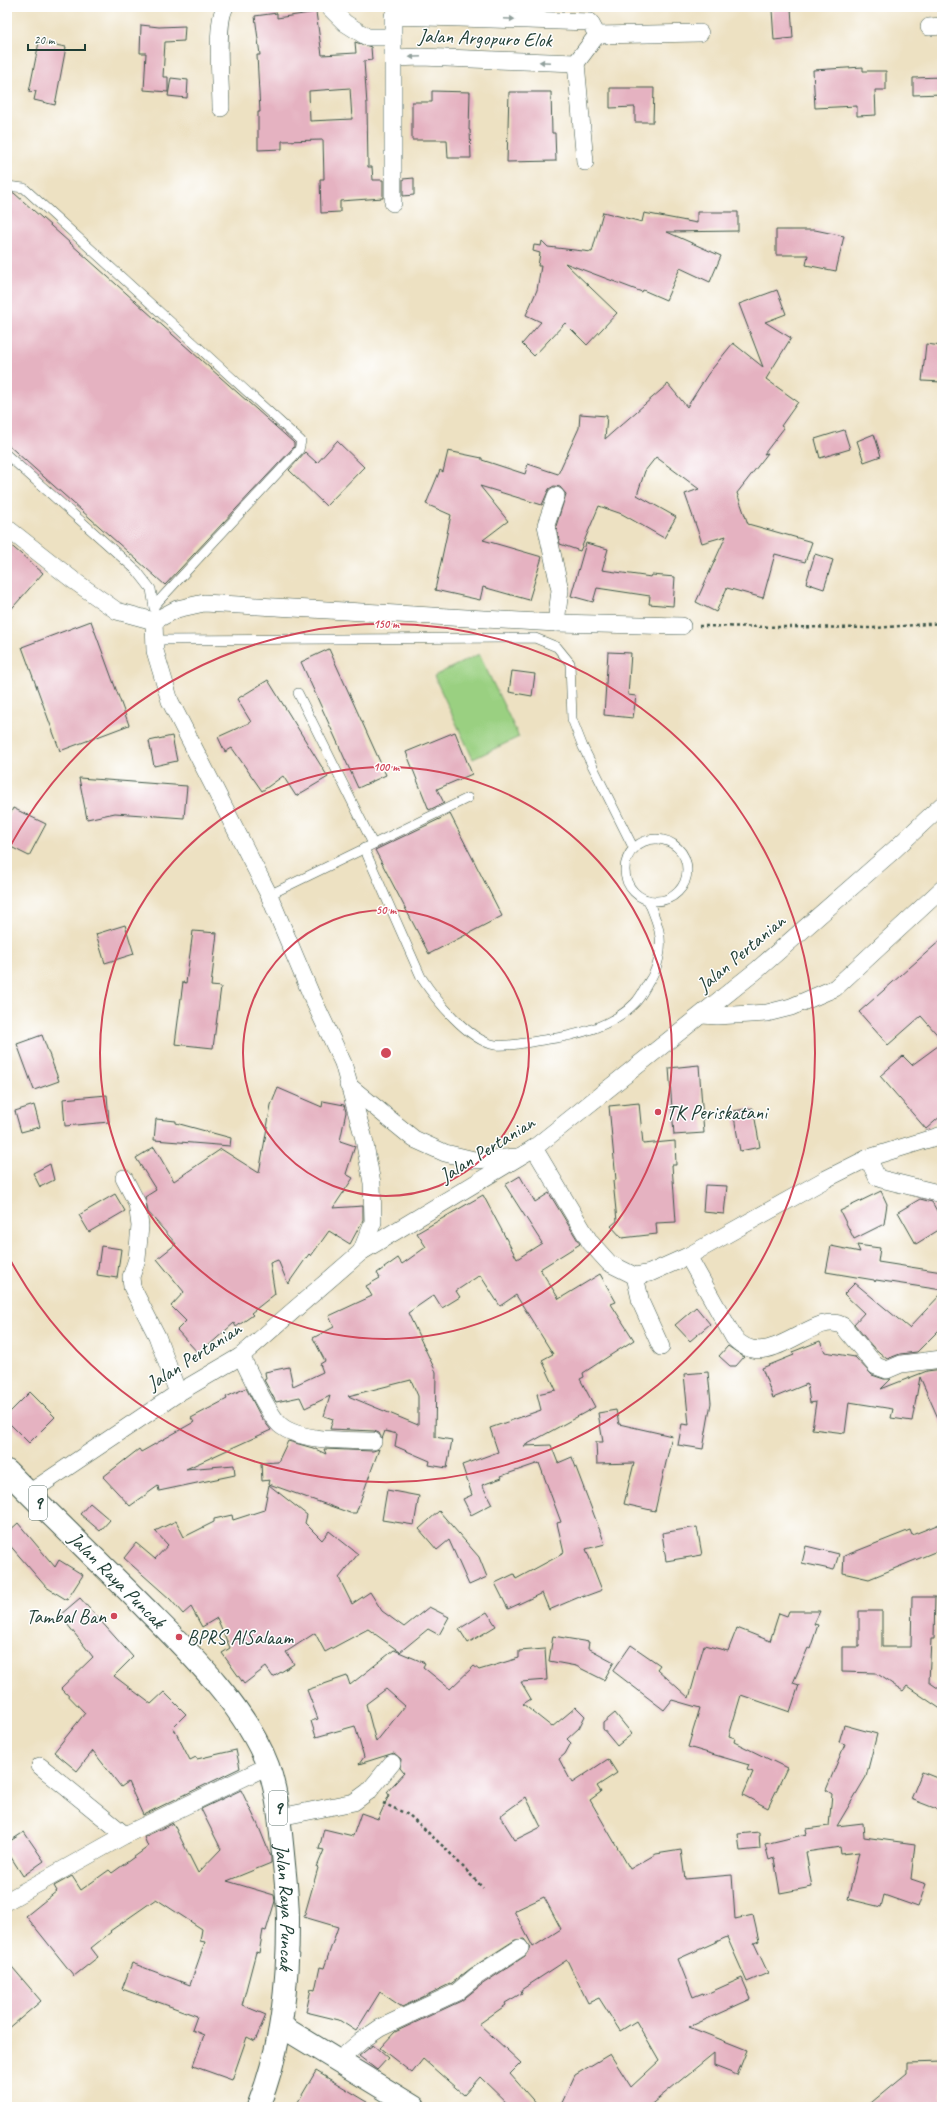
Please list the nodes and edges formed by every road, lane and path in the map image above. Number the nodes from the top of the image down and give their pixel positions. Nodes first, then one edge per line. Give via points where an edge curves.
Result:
1 (225, 7) edge
2 (330, 7) edge
3 (700, 33) dead end
4 (597, 35) junction
5 (393, 37) junction
6 (393, 58) junction
7 (576, 63) junction
8 (221, 108) dead end
9 (585, 162) dead end
10 (7, 186) edge
11 (392, 203) dead end
12 (7, 455) edge
13 (556, 496) dead end
14 (7, 528) edge
15 (154, 613) junction
16 (556, 623) junction
17 (942, 623) edge
18 (682, 626) joint
19 (153, 640) junction
20 (298, 693) dead end
21 (468, 798) dead end
22 (942, 805) edge
23 (373, 844) junction
24 (364, 848) junction
25 (634, 849) junction
26 (942, 889) edge
27 (269, 895) junction
28 (648, 900) junction
29 (702, 1015) junction
30 (348, 1085) junction
31 (942, 1135) edge
32 (528, 1152) junction
33 (868, 1158) junction
34 (124, 1178) dead end
35 (942, 1194) edge
36 (361, 1252) junction
37 (688, 1256) junction
38 (635, 1276) junction
39 (661, 1347) dead end
40 (241, 1356) junction
41 (942, 1359) edge
42 (178, 1393) junction
43 (373, 1441) dead end
44 (7, 1471) edge
45 (28, 1493) junction
46 (392, 1763) dead end
47 (40, 1766) dead end
48 (268, 1766) junction
49 (364, 1796) junction
50 (280, 1817) junction
51 (126, 1834) junction
52 (483, 1888) dead end
53 (7, 1900) edge
54 (520, 1948) dead end
55 (281, 2026) junction
56 (338, 2061) junction
57 (258, 2107) edge
58 (414, 2107) edge

1 - 8 street via 221,18 220,36
2 - 5 street, Jalan Argopuro Elok via 344,23 367,37
3 - 4 street
5 -> 4 street, Jalan Argopuro Elok via 393,16 590,22
4 - 7 street, Jalan Argopuro Elok
5 - 6 street, Jalan Argopuro Elok
7 -> 6 street, Jalan Argopuro Elok via 421,56
6 - 11 street, Jalan Argopuro Elok
7 - 9 street, Jalan Argopuro Elok
10 - 15 lane via 24,188 301,440 299,450
12 - 15 lane via 137,571 151,589
13 - 16 street via 546,525 560,590
14 - 15 street via 117,611
15 - 16 street via 204,603
15 - 19 street
16 - 18 street
17 - 18 path via 874,628
19 - 25 lane via 535,638 546,641 557,647 570,663 572,718 583,747
19 - 27 street via 170,701
20 - 23 lane
21 - 23 lane
22 - 29 street, Jalan Pertanian via 757,970
23 - 24 lane
24 - 27 lane
24 - 28 lane via 421,977 431,993 470,1032 496,1045 561,1038 598,1027 635,1003 652,977 660,954 660,932
25 - 28 lane via 625,868 626,879 638,896
25 - 28 lane via 650,840 668,842 682,854 685,862 685,880 674,895 657,901
26 - 29 street via 835,988 791,1008 767,1013
27 - 30 street via 343,1063
29 - 32 street, Jalan Pertanian
30 - 32 street via 414,1139 445,1153 474,1160
30 - 36 street via 365,1146 373,1200 373,1222
31 - 33 street
32 - 36 street, Jalan Pertanian
32 - 38 street via 590,1242 609,1263
33 - 35 street via 877,1178
33 - 37 street
34 - 42 street via 137,1203 140,1226 137,1259 131,1277 132,1287 157,1336
36 - 40 street, Jalan Pertanian
37 - 38 street via 650,1273
37 - 41 street via 734,1338 744,1347 766,1350 824,1325 836,1323 843,1326 881,1369 888,1370 901,1364
38 - 39 street via 641,1304
40 - 42 street, Jalan Pertanian
40 - 43 street via 274,1419 284,1428 312,1437
42 - 45 street, Jalan Pertanian
44 - 45 main road, Jalan Raya Puncak / 9
45 - 48 main road, Jalan Raya Puncak / 9 via 183,1646 249,1728
46 - 49 street
47 - 51 street
48 - 50 main road, Jalan Raya Puncak / 9
48 - 51 street
49 - 50 street via 349,1804
49 - 52 path via 409,1815
50 - 55 main road, Jalan Raya Puncak / 9 via 288,1906 287,1979
51 - 53 street
54 - 56 street via 475,1977 458,1992 380,2028
55 - 56 main road
55 - 57 main road, Jalan Raya Puncak / 9 via 266,2088
56 - 58 main road

